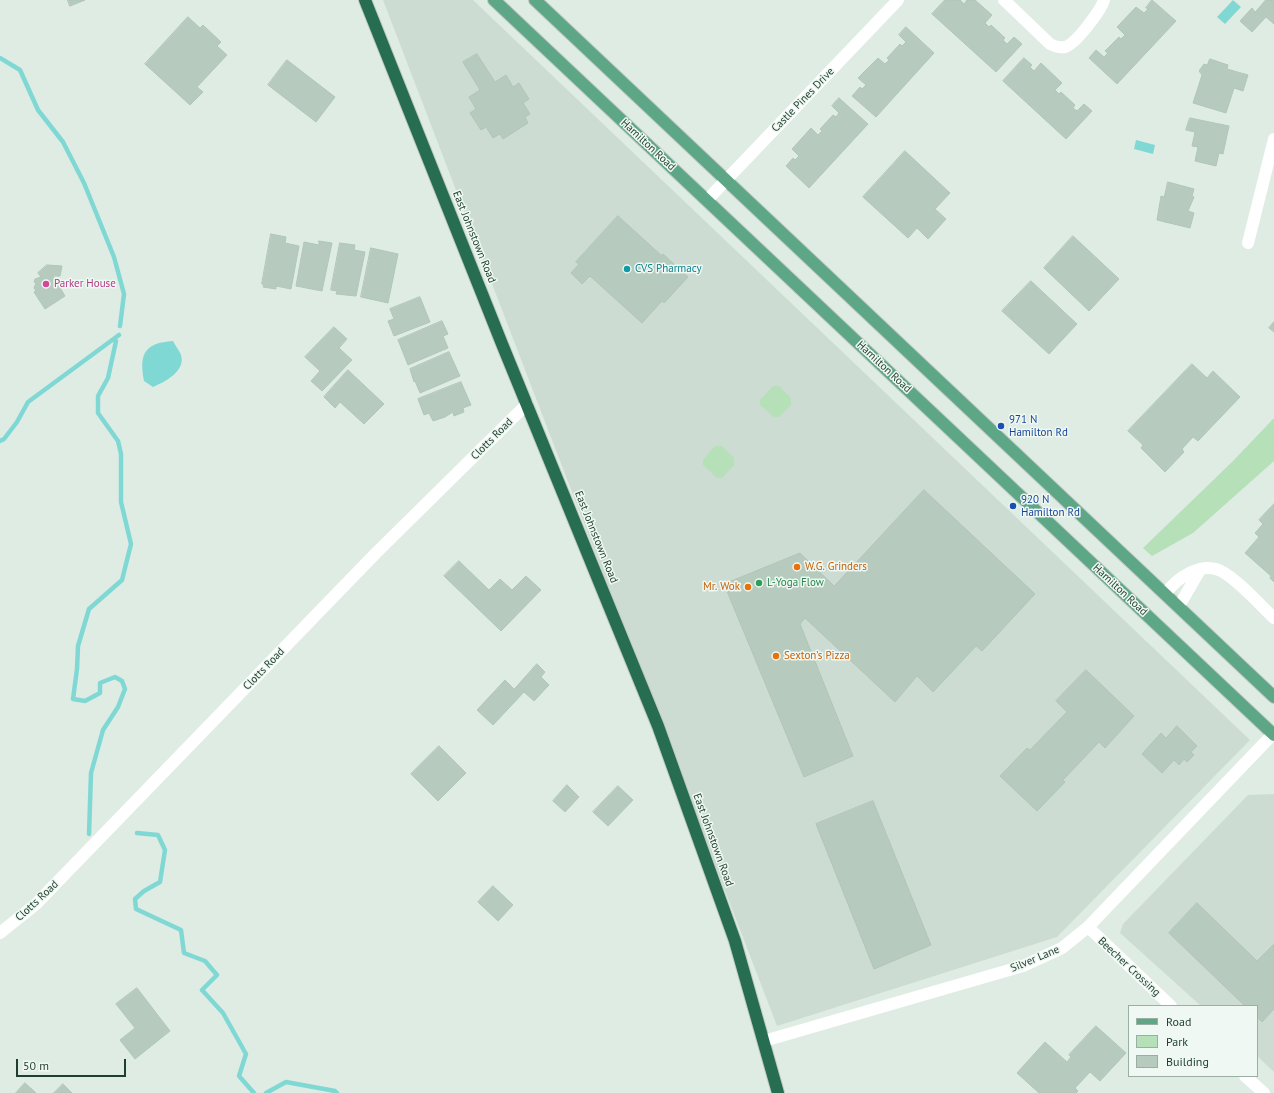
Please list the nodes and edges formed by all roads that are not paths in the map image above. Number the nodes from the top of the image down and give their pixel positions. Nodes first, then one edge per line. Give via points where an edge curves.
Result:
1 (366, 0) edge
2 (494, 0) edge
3 (535, 0) edge
4 (898, 0) edge
5 (1004, 0) edge
6 (1104, 0) edge
7 (1274, 139) edge
8 (727, 180) junction
9 (707, 200) junction
10 (1248, 242) dead end
11 (527, 404) junction
12 (1200, 570) junction
13 (1166, 593) junction
14 (1179, 606) junction
15 (1274, 618) edge
16 (1274, 697) edge
17 (1274, 734) edge
18 (1088, 927) junction
19 (0, 933) edge
20 (1170, 1005) edge
21 (764, 1041) junction
22 (1247, 1077) edge
23 (778, 1093) edge
24 (1264, 1093) edge

1 - 11 highway, East Johnstown Road
2 - 9 main road, Hamilton Road
3 - 8 main road
4 - 8 street, Castle Pines Drive
5 - 6 street via 1050,44 1057,47 1072,42 1102,8
7 - 10 street
8 - 9 street, Castle Pines Drive
8 - 13 main road
9 - 17 main road, Hamilton Road
11 - 19 street, Clotts Road via 375,554 36,904
11 - 21 highway, East Johnstown Road via 658,726 735,941
12 - 13 street via 1174,582
12 - 14 street
12 - 15 street via 1212,568 1221,571
13 - 14 main road
14 - 16 main road
17 - 18 street, Silver Lane
18 - 20 street, Beecher Crossing
18 - 21 street, Silver Lane via 1062,948 1023,966
21 - 23 highway, East Johnstown Road
22 - 24 street

